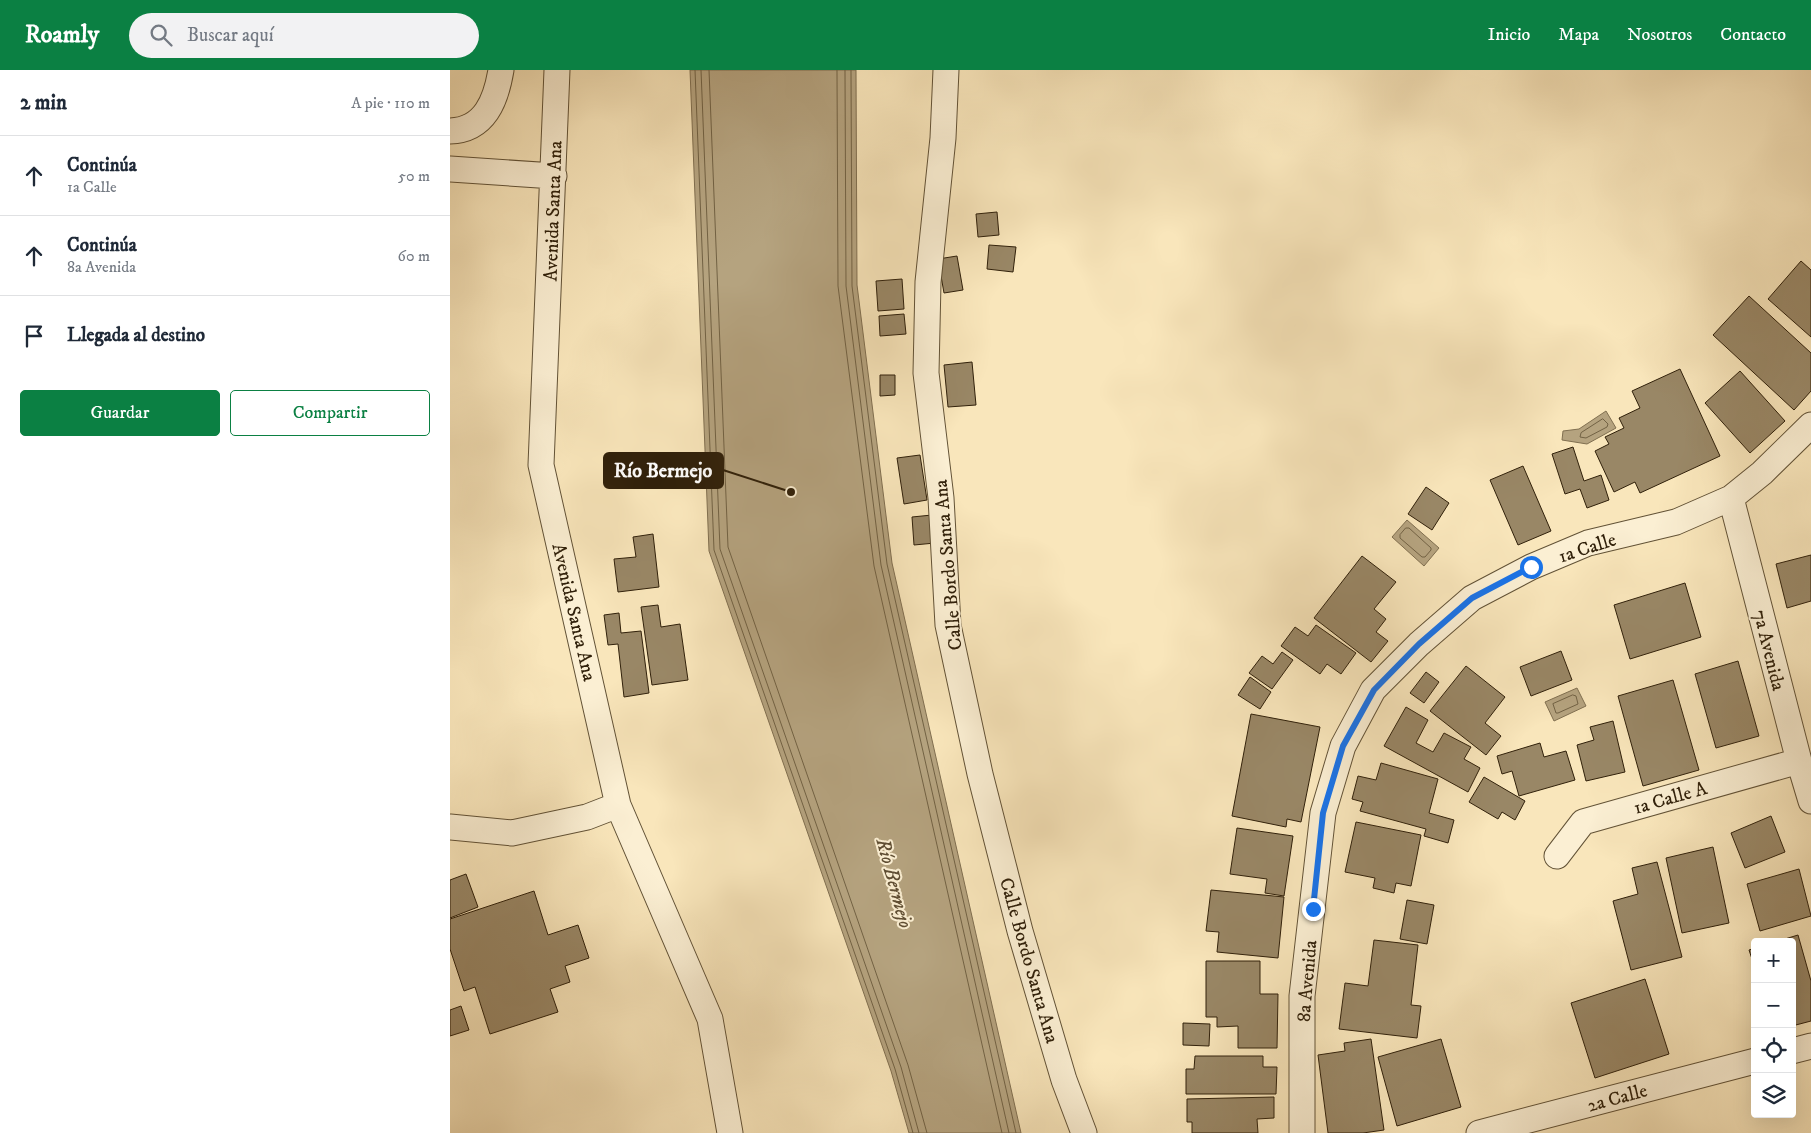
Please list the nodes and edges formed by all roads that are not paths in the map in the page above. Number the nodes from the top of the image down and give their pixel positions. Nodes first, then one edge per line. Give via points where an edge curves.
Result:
1 (501, 70) edge
2 (557, 70) edge
3 (946, 70) edge
4 (450, 131) edge
5 (450, 169) edge
6 (554, 176) junction
7 (1811, 425) edge
8 (1731, 498) junction
9 (1374, 690) joint
10 (1799, 761) junction
11 (1811, 801) edge
12 (618, 805) junction
13 (450, 827) edge
14 (1557, 856) dead end
15 (1811, 1046) edge
16 (1796, 1050) edge
17 (1751, 1061) edge
18 (730, 1133) edge
19 (1084, 1133) edge
20 (1302, 1133) edge
21 (1479, 1133) edge

1 - 4 street via 490,107 473,126
2 - 6 street, Avenida Santa Ana
3 - 19 street, Calle Bordo Santa Ana via 943,138 928,282 926,373 941,498 948,625 980,774 1020,931 1064,1080
5 - 6 street
6 - 12 street, Avenida Santa Ana via 541,465
7 - 8 street, 1a Calle
8 - 9 street, 1a Calle via 1676,522 1588,543 1531,567 1472,598 1419,644
8 - 10 street, 7a Avenida
9 - 20 street, 8a Avenida via 1343,746 1323,813 1302,996
10 - 11 street, 7a Avenida
10 - 14 street, 1a Calle A via 1582,822
12 - 13 street via 587,817 512,833
12 - 18 street, Avenida Santa Ana via 710,1019
15 - 16 street
17 - 21 street, 2a Calle

